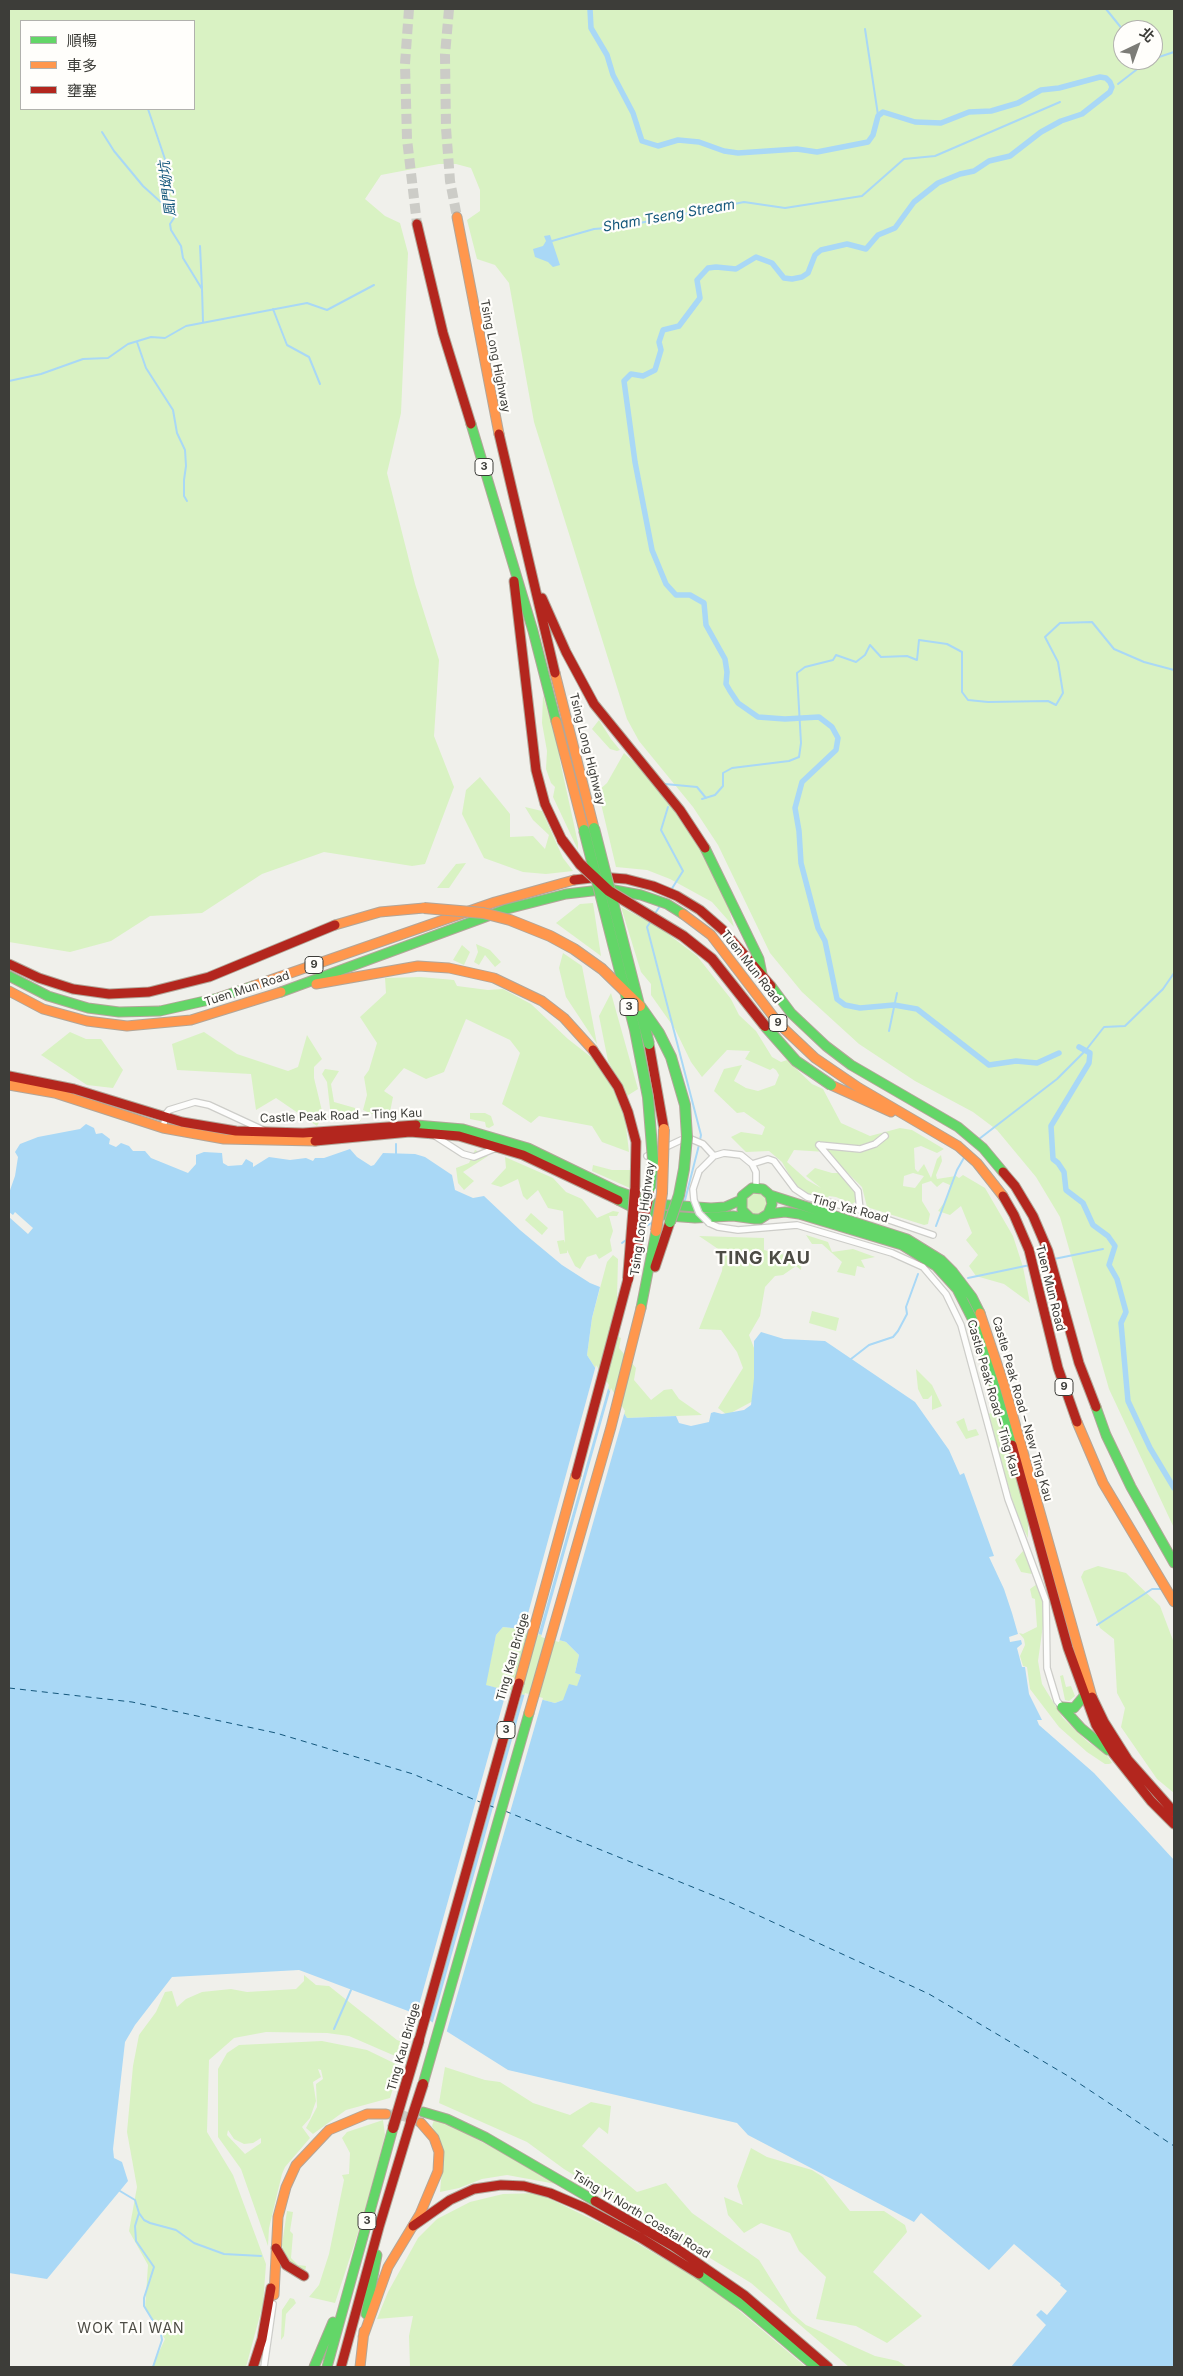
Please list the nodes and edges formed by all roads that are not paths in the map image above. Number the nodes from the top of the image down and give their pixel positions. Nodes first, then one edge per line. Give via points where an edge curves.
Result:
1 (456, 217) tunnel mouth
2 (417, 224) tunnel mouth
3 (510, 550) junction
4 (533, 576) junction
5 (589, 829) junction
6 (9, 964) edge
7 (762, 974) junction
8 (9, 976) edge
9 (292, 988) junction
10 (9, 992) edge
11 (9, 1076) edge
12 (9, 1085) edge
13 (884, 1106) junction
14 (164, 1123) junction
15 (269, 1133) junction
16 (430, 1133) junction
17 (884, 1136) dead end
18 (500, 1147) junction
19 (646, 1156) dead end
20 (714, 1156) junction
21 (752, 1164) junction
22 (756, 1188) junction
23 (770, 1195) junction
24 (741, 1200) junction
25 (653, 1209) junction
26 (860, 1210) junction
27 (695, 1213) junction
28 (768, 1214) junction
29 (750, 1218) junction
30 (933, 1235) dead end
31 (628, 1279) junction
32 (646, 1289) junction
33 (1174, 1563) edge
34 (1174, 1602) edge
35 (1084, 1696) junction
36 (1062, 1707) junction
37 (1116, 1750) junction
38 (1174, 1812) edge
39 (1174, 1824) edge
40 (387, 2111) tunnel mouth
41 (423, 2112) tunnel mouth
42 (421, 2123) tunnel mouth
43 (389, 2197) junction
44 (412, 2226) junction
45 (275, 2245) junction
46 (354, 2271) junction
47 (273, 2276) junction
48 (304, 2276) dead end
49 (274, 2295) joint
50 (363, 2337) junction
51 (253, 2367) edge
52 (264, 2367) edge
53 (314, 2367) edge
54 (327, 2367) edge
55 (341, 2367) edge
56 (360, 2367) edge
57 (816, 2367) edge
58 (828, 2367) edge

1 - 4 main road, Tsing Long Highway / 3 via 491,402
2 - 3 main road, Tsing Long Highway / 3 via 443,334
3 - 5 main road, Tsing Long Highway / 3
3 - 13 main road, bridge via 536,770 545,804 562,840 580,864 609,891 683,936 712,959 796,1061 831,1085
4 - 5 main road, Tsing Long Highway / 3
4 - 7 main road via 566,652 594,704 702,842 759,959
5 - 31 main road, Tsing Long Highway / 3, bridge via 651,1117 653,1160 650,1188
5 - 32 main road, Tsing Long Highway / 3, bridge via 645,1026 663,1121 662,1193
6 - 32 main road, bridge via 73,989 115,994 149,992 209,977 341,922 380,912 424,908 482,913 550,936 611,976 636,1001 672,1057 681,1087 686,1115 686,1147 677,1201
7 - 8 main road, Tuen Mun Road / 9 via 723,930 677,896 626,879 600,877 536,888 273,980 174,1009 119,1012 88,1008 48,996
7 - 33 main road, Tuen Mun Road / 9 via 802,1024 832,1051 958,1127 996,1161 1024,1198 1048,1251 1079,1363 1100,1422
9 - 10 main road, Tuen Mun Road / 9 via 191,1020 137,1026 102,1024 69,1017
9 - 13 main road, Tuen Mun Road / 9, bridge via 507,910 566,894 602,889 641,895 685,914 705,930 773,1016 798,1042 842,1078
9 - 31 main road, bridge via 418,966 449,968 483,974 524,991 553,1009 584,1038 610,1074 628,1112 636,1142 637,1168
11 - 14 main road, Castle Peak Road – Ting Kau via 74,1089
12 - 14 main road, Castle Peak Road – Ting Kau via 65,1096
13 - 34 main road, Tuen Mun Road / 9 via 946,1138 968,1154 996,1185 1014,1215 1034,1266 1058,1368 1083,1440 1103,1483
14 - 15 main road, Castle Peak Road – Ting Kau via 182,1122
14 - 15 street via 170,1110 196,1102
14 - 16 main road, Castle Peak Road – Ting Kau via 185,1133 236,1140 303,1142 388,1133
15 - 25 main road, Castle Peak Road – Ting Kau via 327,1132 409,1124 463,1129 528,1148
16 - 18 main road, Castle Peak Road – Ting Kau via 460,1136
16 - 18 street, Castle Peak Road – Ting Kau via 463,1154 474,1157
17 - 26 street via 875,1144 860,1149 820,1145 858,1191
18 - 25 main road, Castle Peak Road – Ting Kau via 549,1165 602,1193
19 - 20 street via 686,1139 698,1140
20 - 21 street via 734,1153
20 - 36 street, Castle Peak Road – Ting Kau, bridge via 699,1171 693,1189 694,1200 704,1218 718,1227 738,1230 797,1225 892,1254 918,1264 931,1275 952,1305 961,1325 1008,1499 1046,1601 1047,1668 1055,1696
21 - 22 street via 756,1172
21 - 26 street, Ting Yat Road via 768,1159 774,1162 799,1194
22 - 23 main road
22 - 24 main road, Castle Peak Road – Ting Kau via 745,1193
23 - 28 main road via 772,1204
23 - 37 main road, Castle Peak Road – New Ting Kau via 907,1239 941,1260 972,1297 986,1328 1005,1388 1086,1680
24 - 27 main road, Castle Peak Road – Ting Kau
24 - 29 main road via 742,1210
25 - 27 main road, Castle Peak Road – Ting Kau, bridge
26 - 30 street, Ting Yat Road
27 - 29 main road, Castle Peak Road – Ting Kau
28 - 29 main road, Castle Peak Road – Ting Kau via 760,1219
28 - 35 main road, Castle Peak Road – New Ting Kau via 799,1214 902,1245 936,1266 957,1288 978,1330 997,1389
31 - 46 main road, Ting Kau Bridge / 3, bridge via 588,1434
32 - 43 main road, 3, bridge via 603,1458
35 - 36 main road via 1074,1708
35 - 37 main road, Castle Peak Road – New Ting Kau via 1096,1725
36 - 37 main road via 1081,1728
37 - 38 main road
37 - 39 main road via 1146,1794
40 - 45 main road via 357,2117 329,2130 302,2157 286,2187
41 - 58 main road, Tsing Yi North Coastal Road via 485,2137 679,2250 749,2299
42 - 44 main road via 434,2138 439,2161 432,2188
43 - 50 main road
43 - 55 main road, 3
44 - 50 main road via 388,2267
44 - 57 main road, Tsing Yi North Coastal Road via 467,2191 501,2185 543,2191 569,2201 668,2254 736,2300
45 - 47 main road
45 - 48 main road via 286,2265
46 - 53 main road
46 - 54 main road, 3
47 - 49 main road
47 - 51 main road via 262,2339
49 - 52 street
50 - 56 main road

